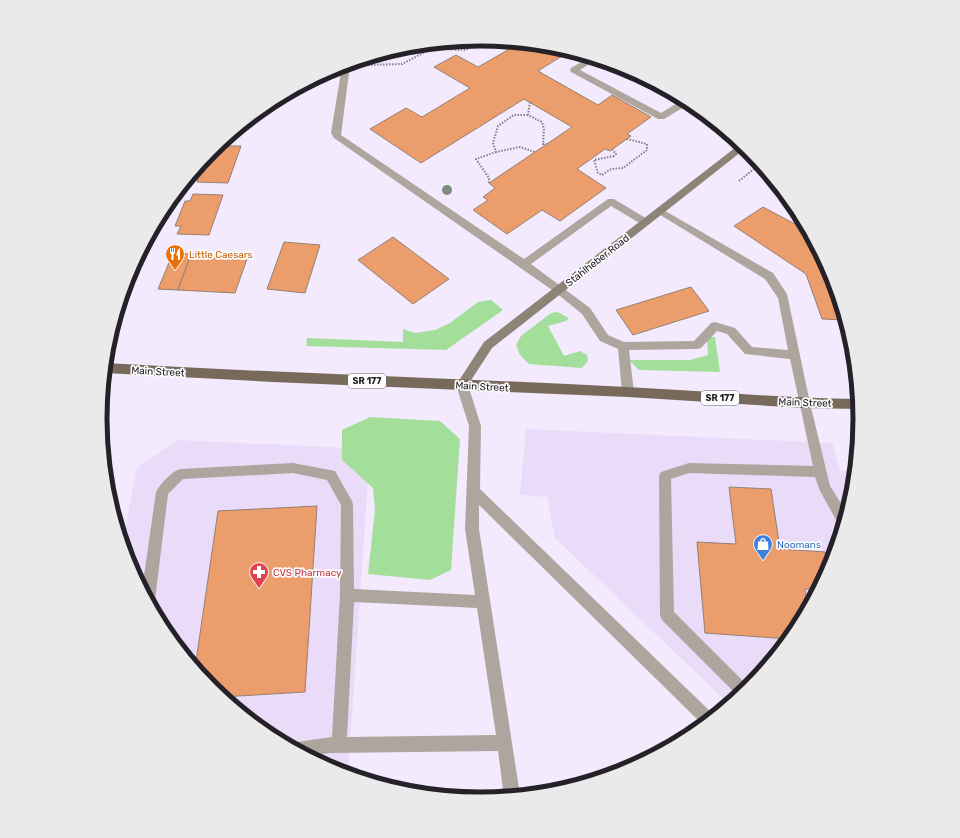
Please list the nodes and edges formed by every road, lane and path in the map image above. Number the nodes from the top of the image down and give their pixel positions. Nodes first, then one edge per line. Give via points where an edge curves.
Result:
1 (472, 46) edge
2 (587, 62) edge
3 (363, 65) edge
4 (345, 71) edge
5 (530, 102) dead end
6 (680, 105) edge
7 (528, 115) junction
8 (627, 139) dead end
9 (546, 144) dead end
10 (612, 149) dead end
11 (738, 150) edge
12 (496, 152) junction
13 (535, 152) dead end
14 (755, 168) edge
15 (739, 180) dead end
16 (489, 183) dead end
17 (660, 211) junction
18 (645, 222) junction
19 (524, 264) junction
20 (559, 289) junction
21 (623, 346) junction
22 (794, 355) junction
23 (110, 368) edge
24 (462, 385) junction
25 (628, 392) junction
26 (804, 403) junction
27 (852, 404) edge
28 (820, 472) junction
29 (473, 491) junction
30 (840, 515) edge
31 (149, 591) edge
32 (347, 595) junction
33 (483, 602) junction
34 (739, 687) edge
35 (705, 716) edge
36 (505, 743) junction
37 (339, 745) junction
38 (306, 749) edge
39 (511, 790) edge

1 - 3 path via 466,50 426,51 402,64
2 - 6 lane via 574,70 661,117
4 - 19 lane via 337,136
5 - 7 path
7 - 9 path via 539,118 545,127 543,144
7 - 12 path via 514,115 498,126 493,143
8 - 10 path via 647,144 648,150 623,168 611,168 602,175 598,173 594,160 614,156 616,154
11 - 17 street, Stahlheber Road
12 - 13 path via 515,147 530,148
12 - 16 path via 476,159 489,178
14 - 15 path
17 - 18 street, Stahlheber Road
17 - 22 lane via 769,276 783,297
18 - 19 lane via 611,201
18 - 20 street, Stahlheber Road
19 - 20 lane
20 - 21 lane via 586,311 604,338
20 - 24 street, Stahlheber Road via 488,345
21 - 22 lane via 697,345 714,326 732,331 749,351
21 - 25 lane
22 - 26 lane
23 - 24 main road, Main Street / SR 177
24 - 25 main road, Main Street / SR 177
24 - 29 lane via 475,426
25 - 26 main road, Main Street / SR 177
26 - 27 main road, Main Street / SR 177
26 - 28 lane
28 - 30 lane via 824,487
28 - 34 lane via 689,468 665,476 667,615
29 - 33 lane via 472,529
29 - 35 lane
31 - 32 lane via 162,492 180,474 293,468 331,475 347,505
32 - 33 lane
32 - 37 lane
33 - 36 lane
36 - 37 lane
36 - 39 lane
37 - 38 lane

